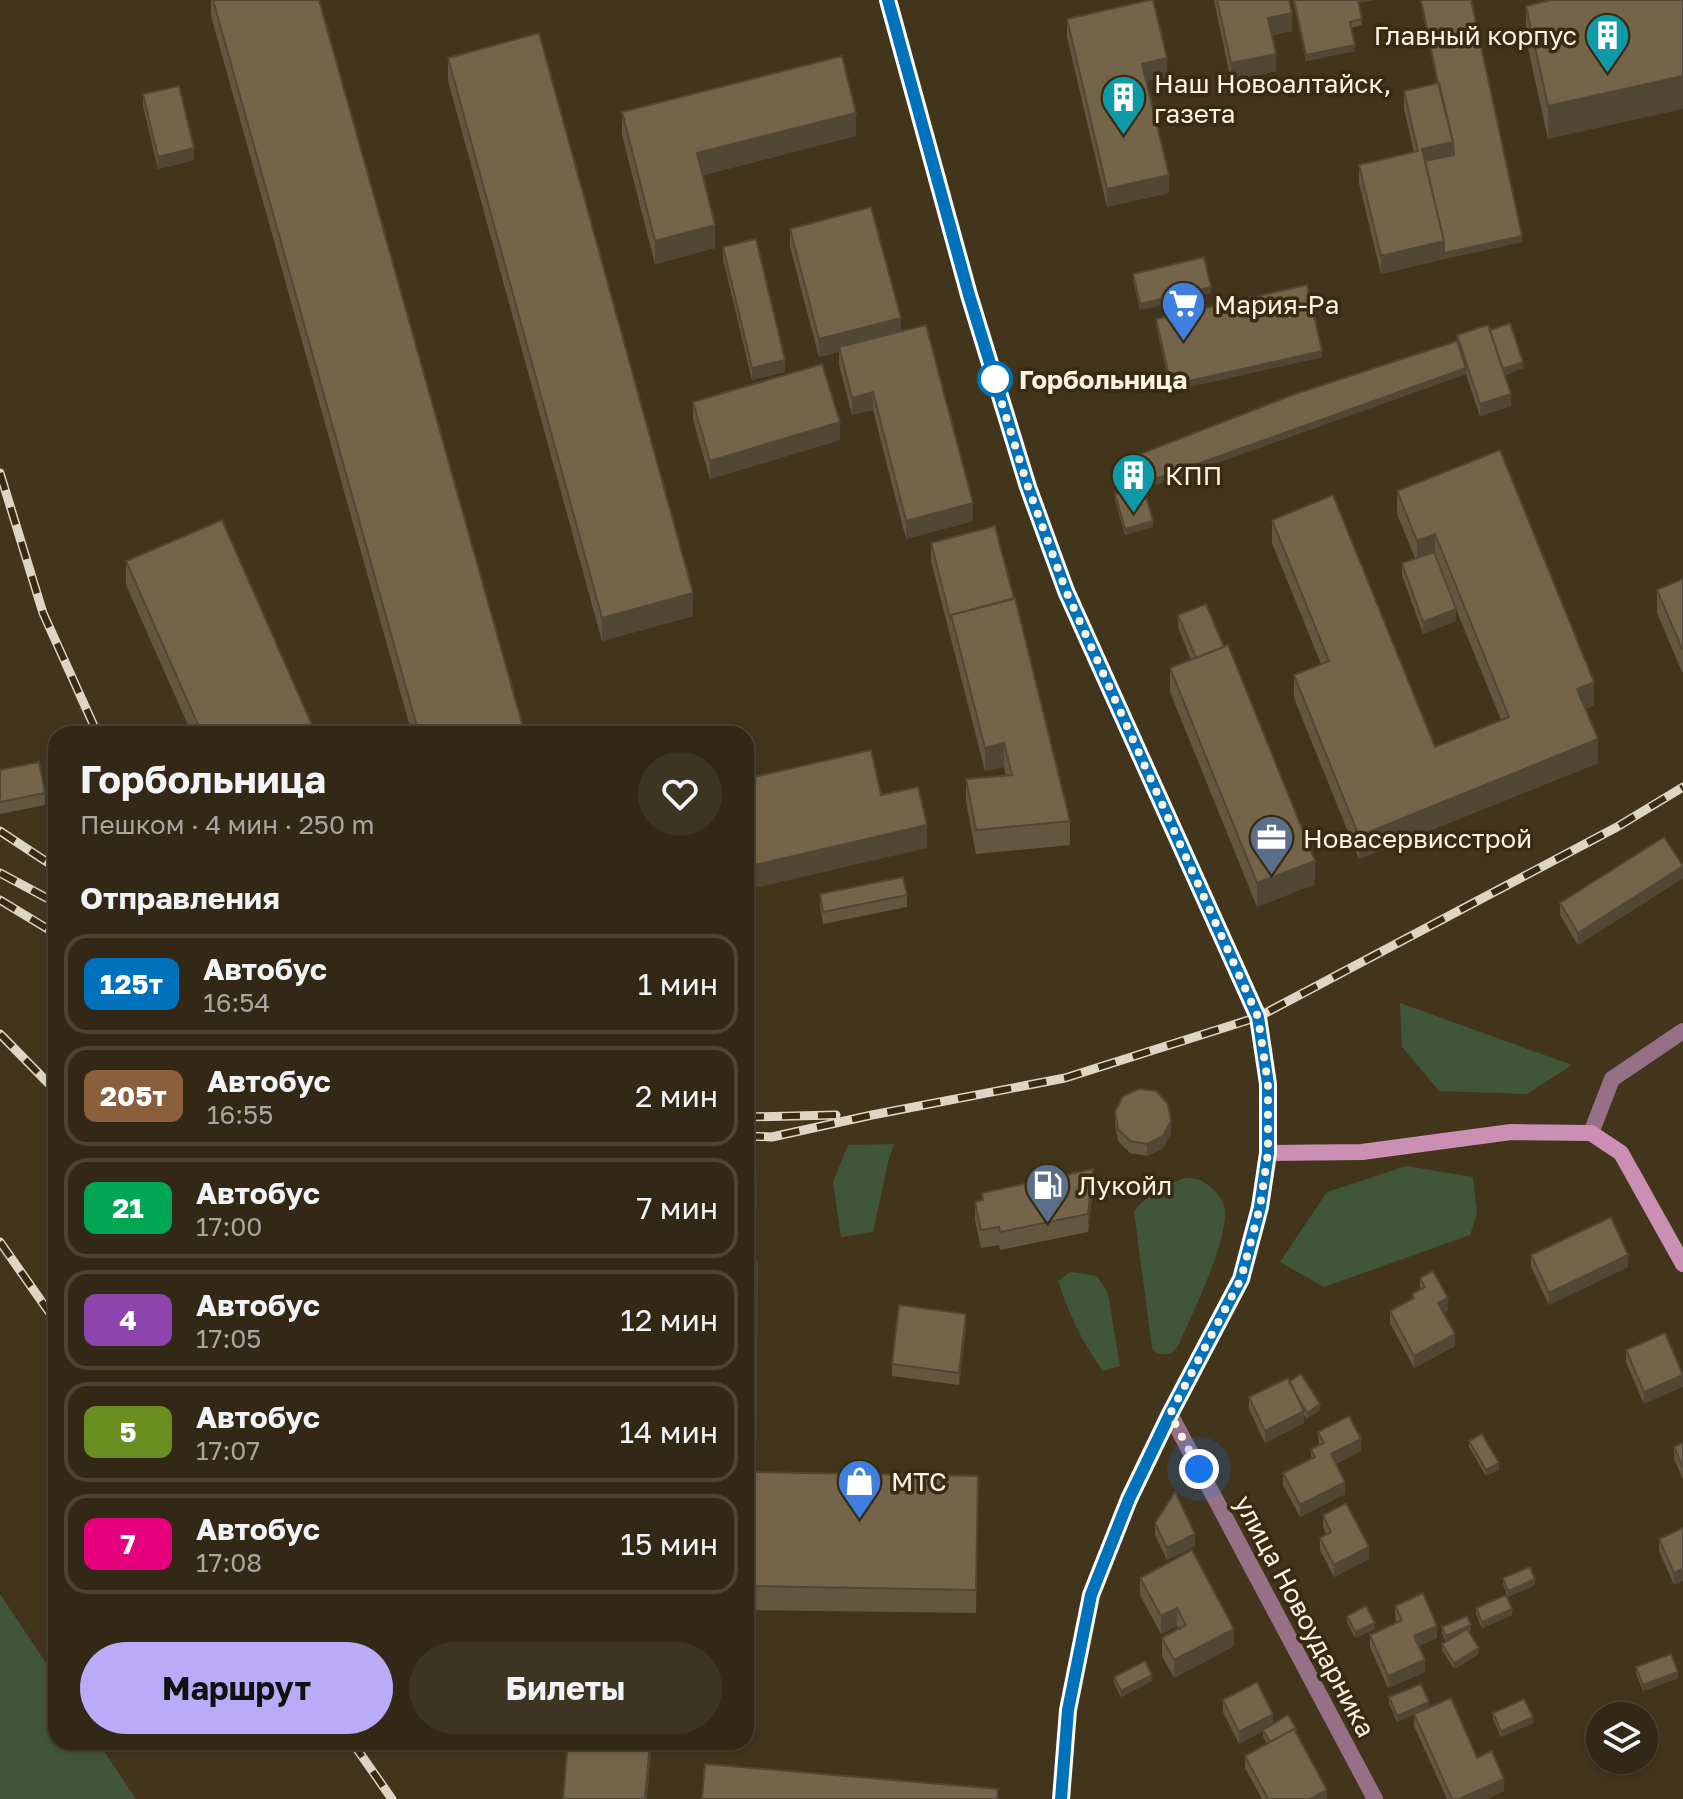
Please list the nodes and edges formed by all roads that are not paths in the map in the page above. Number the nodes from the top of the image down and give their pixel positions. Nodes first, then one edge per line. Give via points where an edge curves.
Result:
1 (888, 0) edge
2 (1683, 1031) edge
3 (1591, 1133) junction
4 (1268, 1153) junction
5 (1683, 1264) edge
6 (1170, 1414) junction
7 (1061, 1799) edge
8 (1375, 1799) edge

1 - 4 street via 969,295 1033,502 1066,591 1258,1017 1268,1084
2 - 3 street via 1612,1079
3 - 4 street via 1511,1132 1362,1152
3 - 5 street via 1621,1153
4 - 6 street via 1241,1279
6 - 7 street via 1091,1595 1068,1710
6 - 8 street, улица Новоударника

